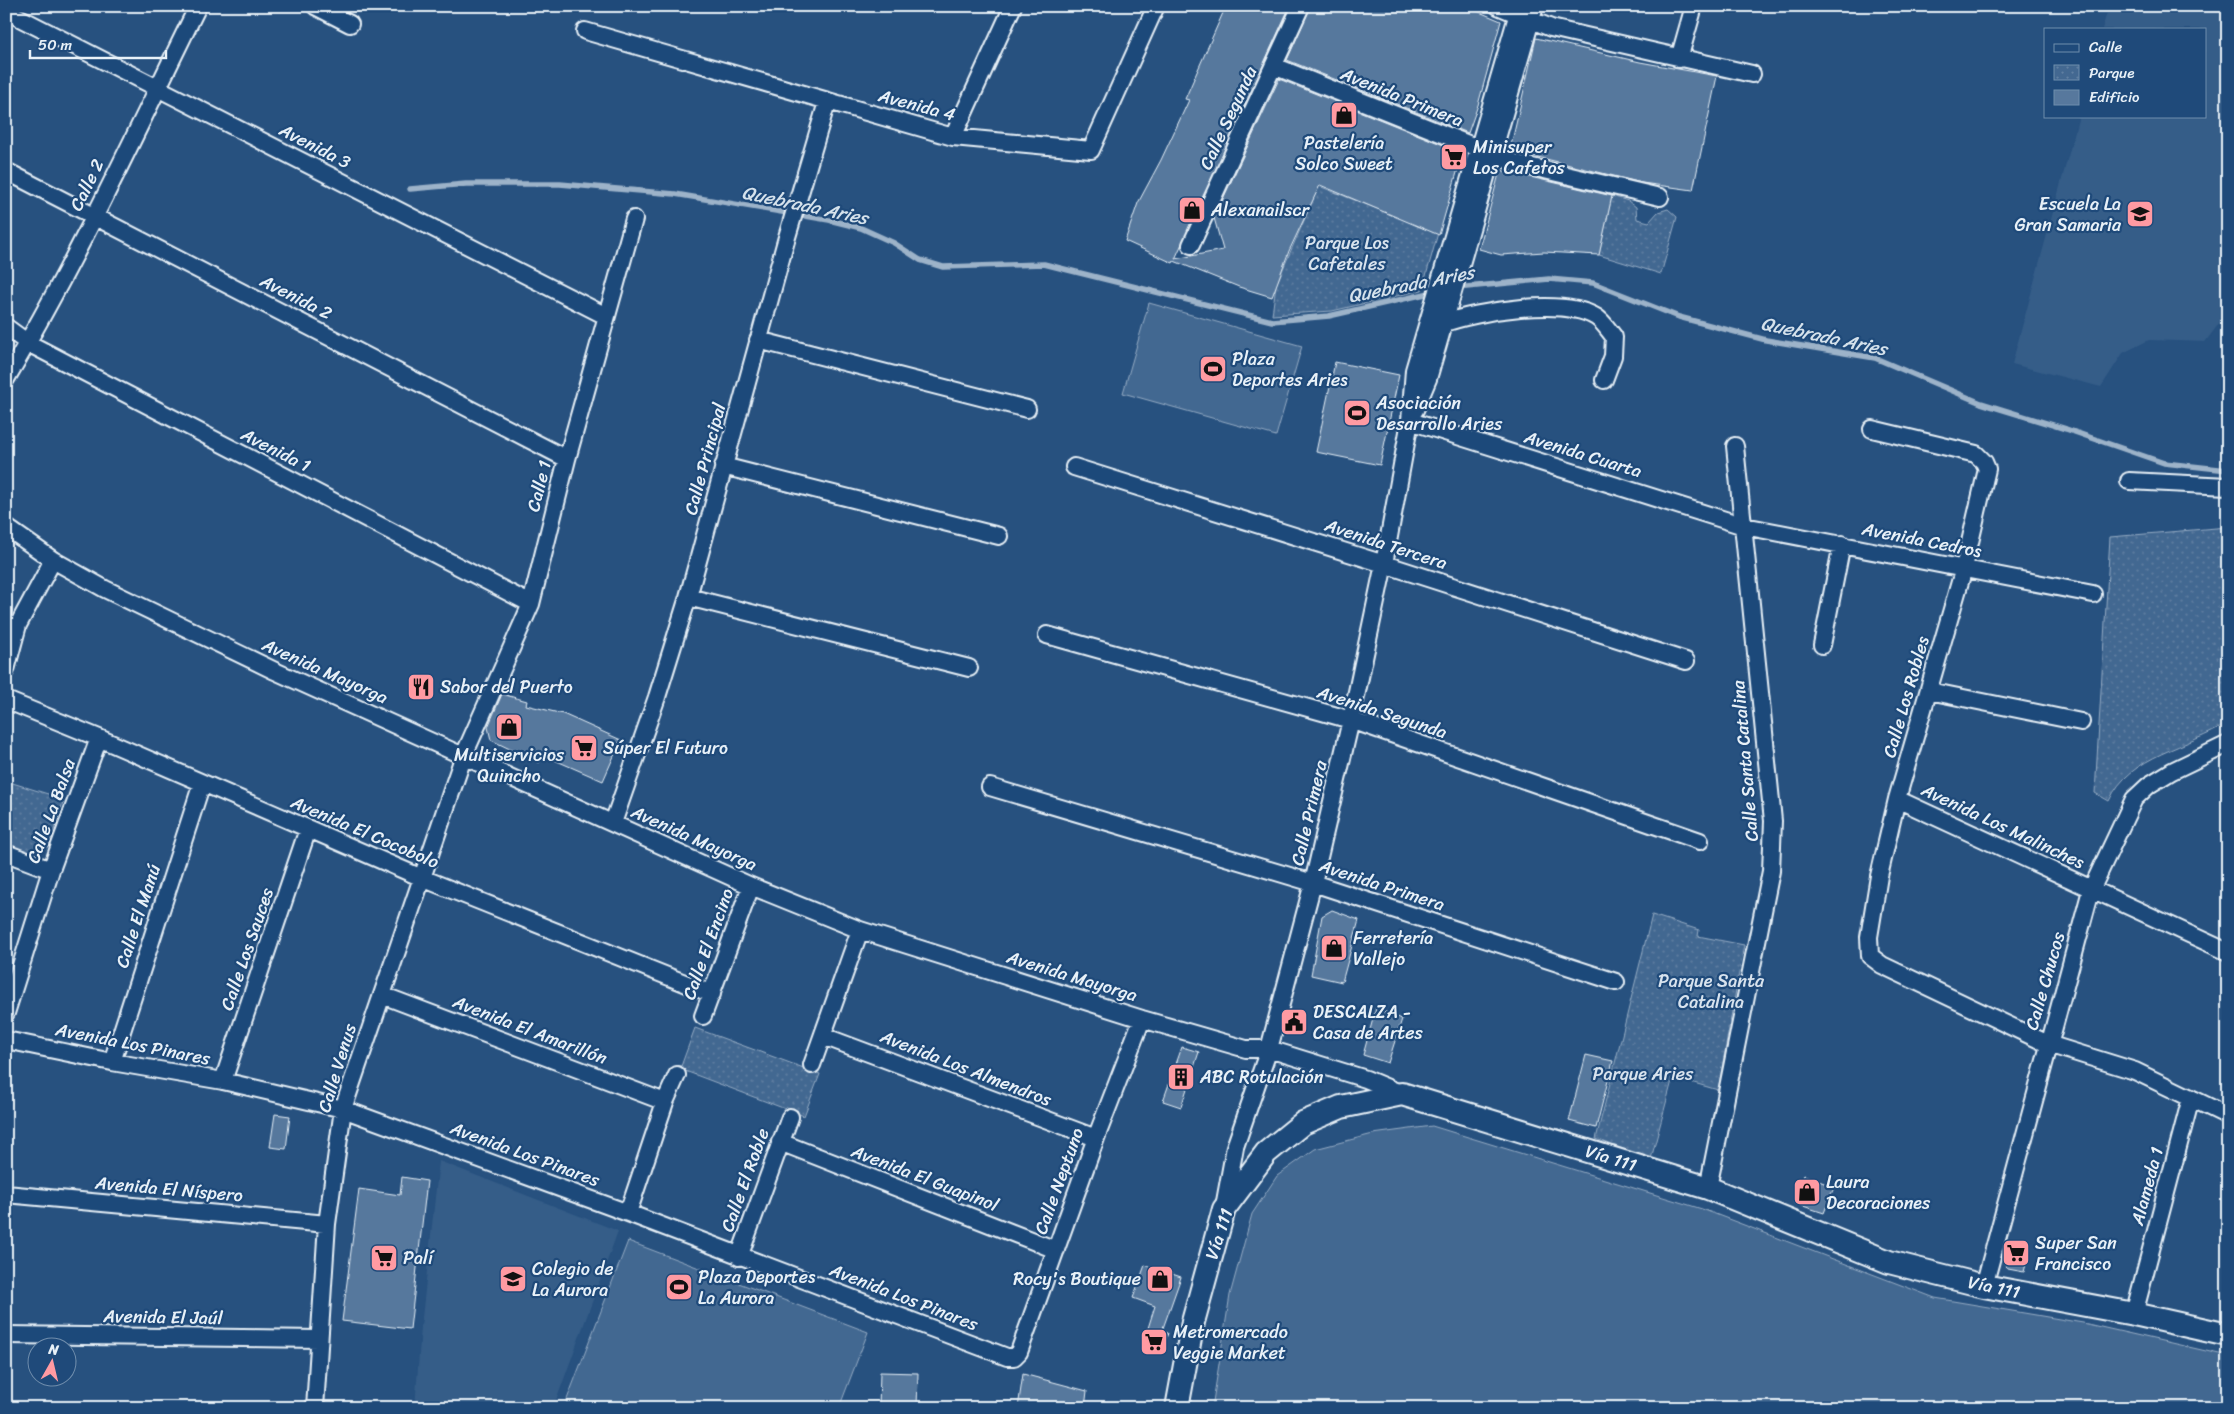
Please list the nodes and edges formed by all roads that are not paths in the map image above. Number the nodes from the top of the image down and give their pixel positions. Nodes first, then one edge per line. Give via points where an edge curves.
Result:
1 (198, 6) edge
2 (315, 6) edge
3 (1013, 6) edge
4 (1156, 6) edge
5 (1301, 6) edge
6 (1498, 6) edge
7 (1694, 6) edge
8 (6, 11) edge
9 (1526, 12) edge
10 (350, 24) dead end
11 (585, 31) dead end
12 (1679, 58) junction
13 (1274, 66) junction
14 (1752, 74) dead end
15 (157, 89) junction
16 (827, 102) junction
17 (953, 137) junction
18 (1485, 152) junction
19 (6, 171) edge
20 (1660, 197) dead end
21 (94, 216) junction
22 (634, 220) dead end
23 (1190, 245) dead end
24 (1441, 303) junction
25 (606, 316) junction
26 (1442, 324) junction
27 (6, 327) edge
28 (758, 340) junction
29 (28, 343) junction
30 (6, 379) edge
31 (1604, 380) dead end
32 (1026, 409) dead end
33 (1410, 421) junction
34 (1872, 429) dead end
35 (1734, 446) dead end
36 (567, 459) junction
37 (723, 466) junction
38 (1074, 467) dead end
39 (2129, 481) dead end
40 (2228, 486) edge
41 (6, 526) edge
42 (1744, 526) junction
43 (999, 536) dead end
44 (1842, 544) junction
45 (53, 560) junction
46 (1384, 564) junction
47 (1964, 568) junction
48 (2093, 594) dead end
49 (688, 596) junction
50 (531, 604) junction
51 (1048, 635) dead end
52 (1822, 645) dead end
53 (1686, 661) dead end
54 (969, 668) dead end
55 (6, 670) edge
56 (1930, 691) junction
57 (6, 700) edge
58 (1351, 720) junction
59 (2081, 722) dead end
60 (99, 738) junction
61 (2228, 744) edge
62 (464, 755) junction
63 (202, 783) junction
64 (990, 787) dead end
65 (1897, 799) junction
66 (613, 824) junction
67 (308, 829) junction
68 (1700, 841) dead end
69 (6, 853) edge
70 (51, 870) junction
71 (422, 878) junction
72 (1313, 883) junction
73 (751, 886) junction
74 (2092, 890) junction
75 (860, 930) junction
76 (2228, 952) edge
77 (1616, 982) dead end
78 (712, 994) junction
79 (382, 995) junction
80 (6, 1012) edge
81 (703, 1016) dead end
82 (1142, 1019) junction
83 (823, 1036) junction
84 (6, 1040) edge
85 (2048, 1044) junction
86 (1269, 1050) junction
87 (112, 1062) junction
88 (812, 1065) dead end
89 (677, 1075) dead end
90 (223, 1081) junction
91 (1402, 1094) junction
92 (2190, 1098) junction
93 (665, 1102) junction
94 (343, 1109) junction
95 (790, 1116) dead end
96 (2228, 1116) edge
97 (1096, 1138) junction
98 (780, 1142) junction
99 (1708, 1188) junction
100 (6, 1194) edge
101 (1224, 1209) junction
102 (628, 1213) junction
103 (327, 1224) junction
104 (1056, 1250) junction
105 (738, 1256) junction
106 (1984, 1286) junction
107 (2134, 1314) junction
108 (6, 1334) edge
109 (2228, 1335) edge
110 (318, 1339) junction
111 (1014, 1357) joint
112 (315, 1408) edge
113 (1177, 1408) edge

1 - 15 street, Calle 2
2 - 10 street
3 - 17 street
4 - 17 street, Avenida 4 via 1091,150
5 - 13 street, Calle Segunda
6 - 9 street
7 - 12 street
8 - 15 street, Avenida 3
9 - 12 street via 1551,28
9 - 18 street
11 - 16 street, Avenida 4
12 - 14 street
13 - 18 street, Avenida Primera
13 - 23 street, Calle Segunda
15 - 21 street, Calle 2
15 - 25 street, Avenida 3
16 - 17 street, Avenida 4
16 - 28 street, Calle Principal
18 - 20 street, Avenida Primera via 1515,163
18 - 24 street
19 - 21 street, Avenida 2
21 - 29 street, Calle 2
21 - 36 street, Avenida 2
22 - 25 street, Calle 1
24 - 26 street
24 - 33 street via 1414,370
25 - 36 street, Calle 1
26 - 31 street via 1492,311 1535,307 1577,309 1597,317 1614,337 1613,356
26 - 33 street via 1428,379
27 - 29 street, Avenida 1
28 - 32 street
28 - 37 street, Calle Principal
29 - 30 street, Calle 2
29 - 50 street, Avenida 1
33 - 42 street, Avenida Cuarta
33 - 46 street, Calle Primera
34 - 47 street, Calle Los Robles via 1976,454 1984,462 1988,469
35 - 42 street, Calle Santa Catalina
36 - 50 street, Calle 1
37 - 43 street
37 - 49 street, Calle Principal
38 - 46 street, Avenida Tercera
39 - 40 street
41 - 45 street, Avenida Mayorga
42 - 44 street, Avenida Cedros
42 - 99 street, Calle Santa Catalina via 1773,821 1771,871
44 - 47 street, Avenida Cedros
44 - 52 street
45 - 55 street via 18,626
45 - 62 street, Avenida Mayorga via 105,589 275,671
46 - 53 street, Avenida Tercera
46 - 58 street, Calle Primera
47 - 48 street, Avenida Cedros
47 - 56 street, Calle Los Robles
49 - 54 street
49 - 66 street, Calle Principal
50 - 62 street, Calle 1
51 - 58 street, Avenida Segunda
56 - 59 street
56 - 65 street, Calle Los Robles
57 - 60 street, Avenida El Cocobolo
58 - 68 street, Avenida Segunda
58 - 72 street, Calle Primera
60 - 63 street, Avenida El Cocobolo
60 - 70 street, Calle La Balsa
61 - 74 street, Calle Chucos via 2164,775 2134,799
62 - 66 street, Avenida Mayorga
62 - 71 street, Calle Venus
63 - 67 street, Avenida El Cocobolo
63 - 87 street, Calle El Manú
64 - 72 street, Avenida Primera
65 - 74 street, Avenida Los Malinches
65 - 85 street, Calle Los Robles via 1879,876 1869,937 1870,956 1882,965
66 - 73 street, Avenida Mayorga
67 - 71 street, Avenida El Cocobolo
67 - 90 street, Calle Los Sauces
69 - 70 street
70 - 80 street, Calle La Balsa
71 - 78 street, Avenida El Cocobolo
71 - 79 street, Calle Venus
72 - 77 street, Avenida Primera
72 - 86 street, Calle Primera
73 - 75 street, Avenida Mayorga
73 - 78 street, Calle El Encino
74 - 76 street, Avenida Los Malinches
74 - 85 street, Calle Chucos
75 - 82 street, Avenida Mayorga
75 - 83 street
78 - 81 street, Calle El Encino
79 - 93 street, Avenida El Amarillón
79 - 94 street, Calle Venus
82 - 86 street, Avenida Mayorga via 1246,1049
82 - 97 street, Calle Neptuno
83 - 88 street
83 - 97 street, Avenida Los Almendros
84 - 87 street, Avenida Los Pinares
85 - 92 street via 2135,1070
85 - 106 street, Calle Chucos
86 - 91 street, Avenida Mayorga
86 - 101 street, Calle Primera via 1235,1147
87 - 90 street, Avenida Los Pinares
89 - 93 street
90 - 94 street, Avenida Los Pinares
91 - 99 main road, Vía 111
91 - 101 main road, Vía 111 via 1341,1107 1303,1123 1266,1153
92 - 96 street
92 - 107 street, Alameda 1
93 - 102 street
94 - 102 street, Avenida Los Pinares
94 - 103 street, Calle Venus
95 - 98 street, Calle El Roble
97 - 104 street, Calle Neptuno
98 - 104 street, Avenida El Guapinol
98 - 105 street, Calle El Roble
99 - 106 main road, Vía 111 via 1889,1262
100 - 103 street, Avenida El Níspero
101 - 113 main road, Vía 111 via 1193,1322
102 - 105 street, Avenida Los Pinares
103 - 110 street, Calle Venus
104 - 111 street, Calle Neptuno via 1019,1352
105 - 111 street, Avenida Los Pinares
106 - 107 main road, Vía 111
107 - 109 main road, Vía 111
108 - 110 street, Avenida El Jaúl
110 - 112 street, Calle Venus

